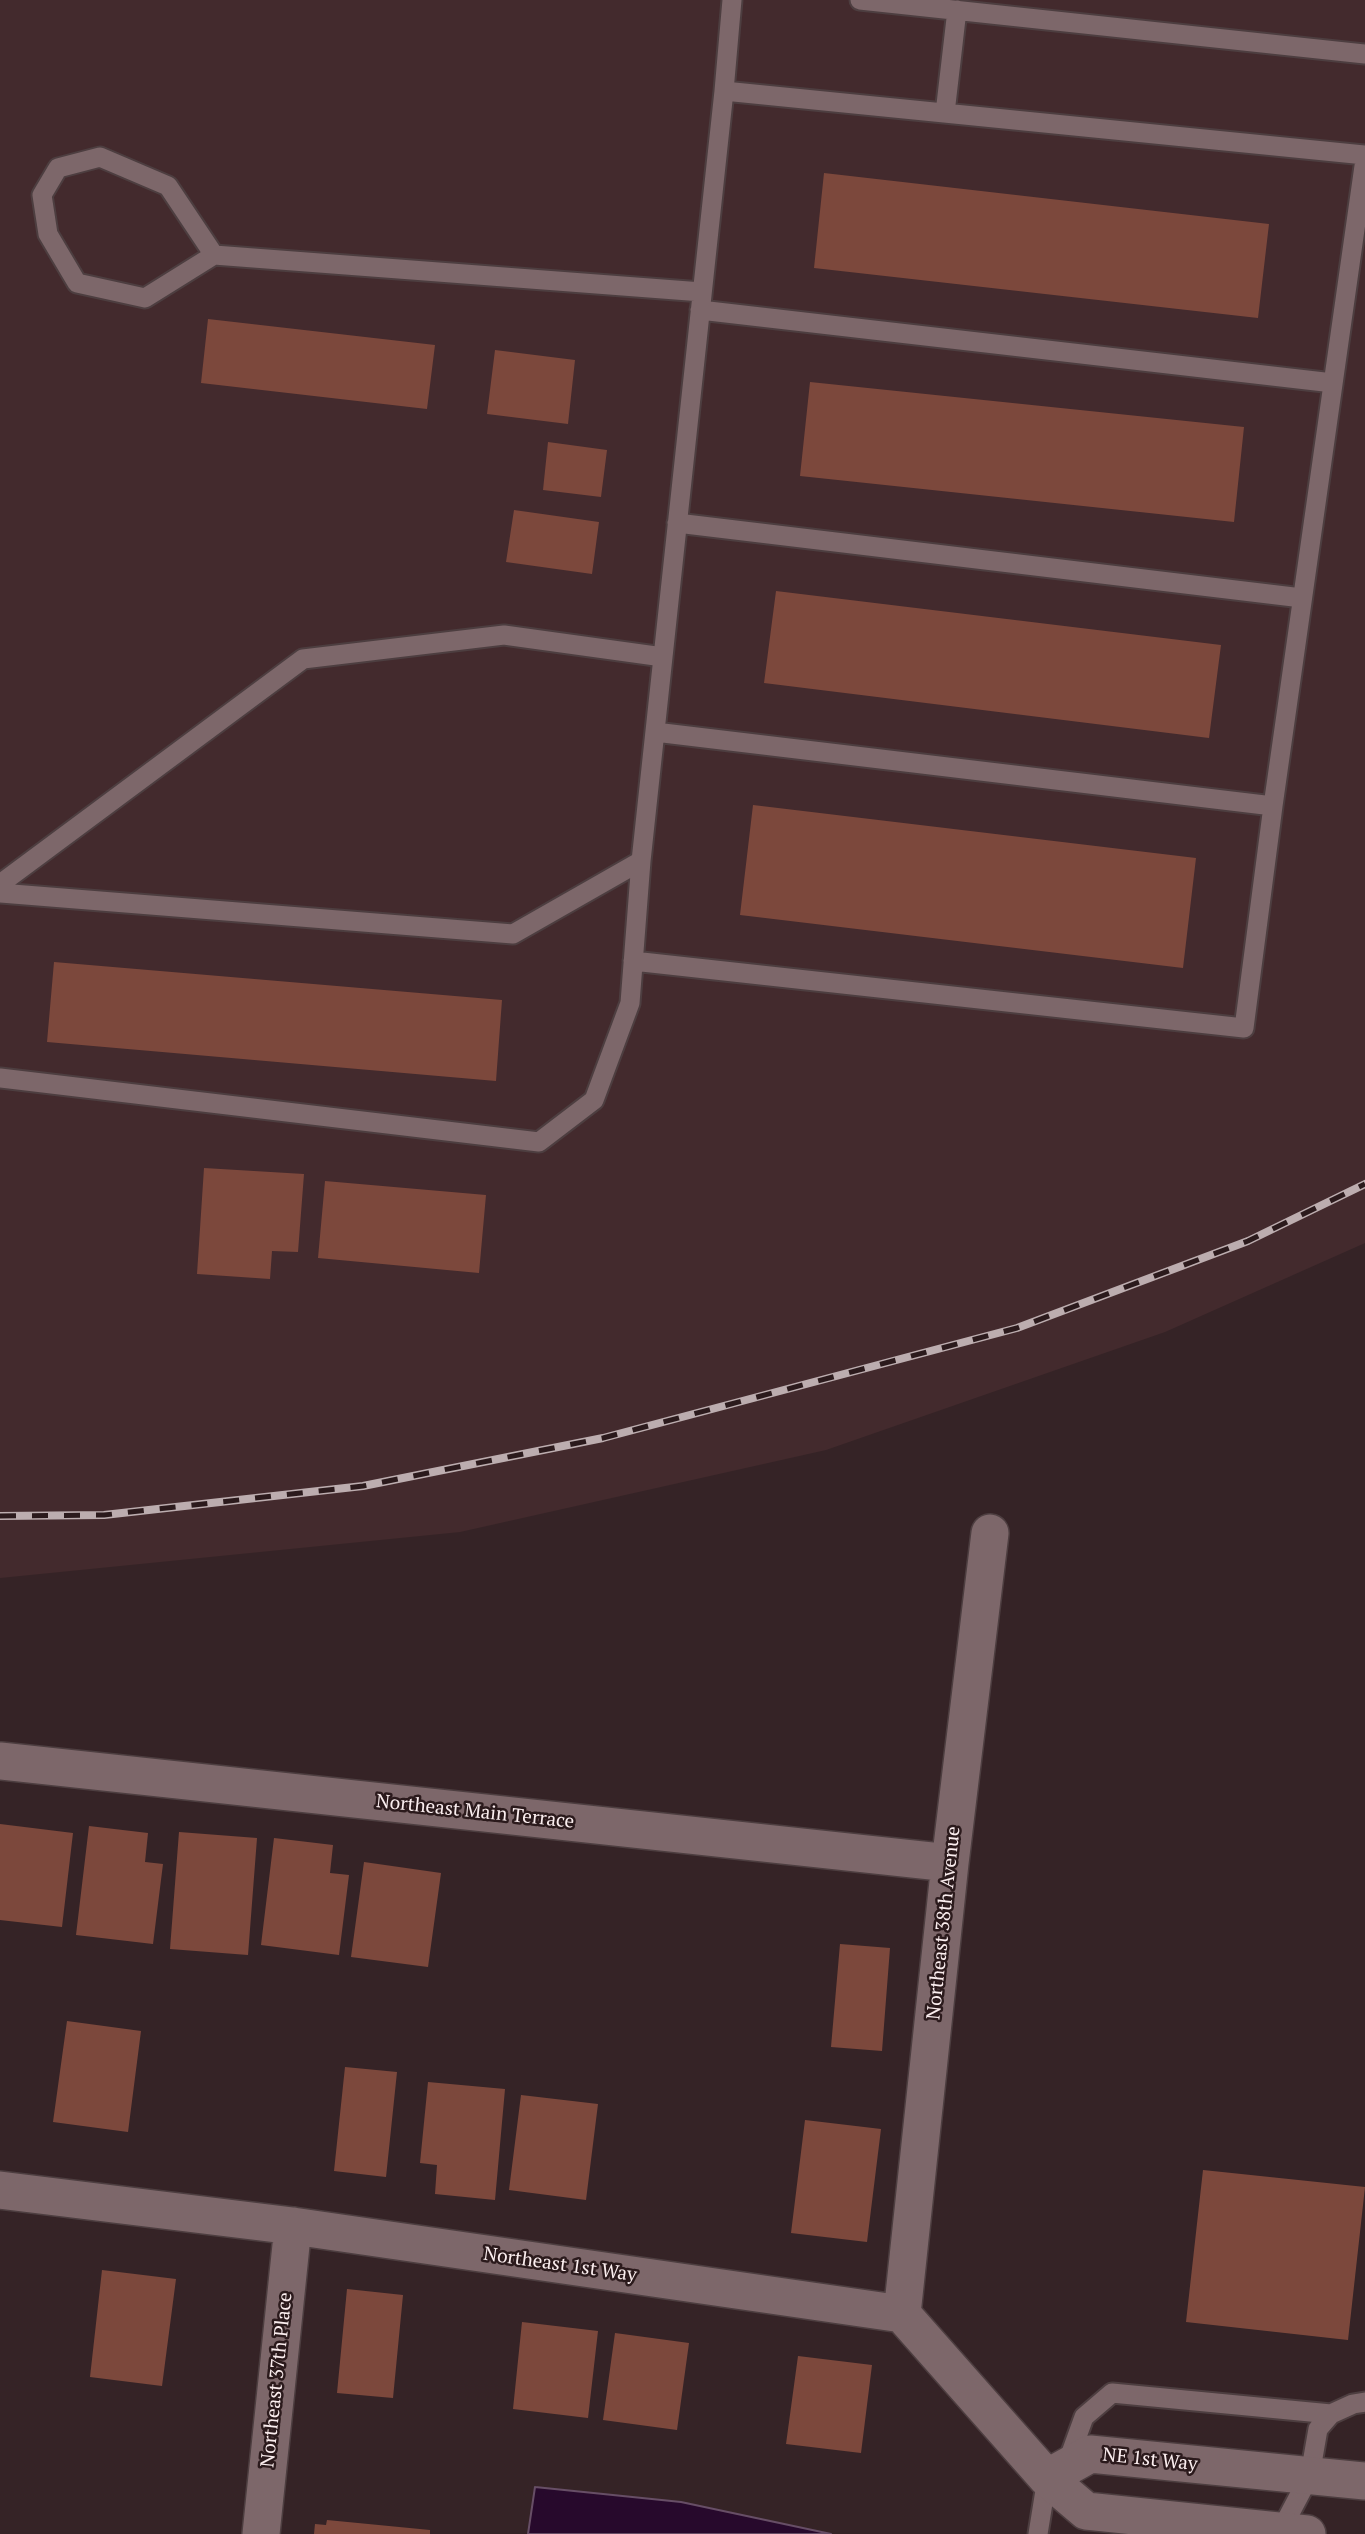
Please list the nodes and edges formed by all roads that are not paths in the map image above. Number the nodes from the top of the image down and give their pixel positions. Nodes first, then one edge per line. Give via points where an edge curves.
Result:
1 (732, 0) edge
2 (860, 0) edge
3 (1039, 9) edge
4 (957, 10) junction
5 (1365, 54) edge
6 (724, 91) junction
7 (945, 113) junction
8 (1365, 157) edge
9 (214, 255) junction
10 (701, 301) junction
11 (1333, 383) junction
12 (677, 523) junction
13 (1302, 598) junction
14 (663, 657) junction
15 (654, 732) junction
16 (1273, 806) junction
17 (641, 861) junction
18 (27, 863) junction
19 (0, 866) edge
20 (0, 884) edge
21 (0, 892) edge
22 (633, 961) junction
23 (0, 1078) edge
24 (990, 1533) dead end
25 (0, 1761) edge
26 (950, 1863) junction
27 (0, 2190) edge
28 (293, 2226) junction
29 (902, 2314) junction
30 (1365, 2402) edge
31 (1331, 2414) junction
32 (1056, 2473) junction
33 (1310, 2475) junction
34 (1365, 2481) edge
35 (1289, 2533) edge
36 (261, 2534) edge
37 (1038, 2534) edge

1 - 6 lane
2 - 4 lane
3 - 4 lane
3 - 5 lane
4 - 7 lane
6 - 7 lane
6 - 10 lane
7 - 8 lane
8 - 11 lane
9 - 9 lane via 168,186 100,157 58,168 42,195 48,233 77,283 145,298
9 - 10 lane
10 - 11 lane
10 - 12 lane
11 - 13 lane
12 - 13 lane
12 - 14 lane
13 - 16 lane
14 - 15 lane
14 - 18 lane via 505,635 303,659
15 - 16 lane
15 - 17 lane
16 - 22 lane via 1244,1028
17 - 21 lane via 513,934
17 - 22 lane
18 - 19 lane
18 - 20 lane
22 - 23 lane via 630,1003 594,1100 539,1142
24 - 26 street, Northeast 38th Avenue
25 - 26 street, Northeast Main Terrace
26 - 29 street, Northeast 38th Avenue
27 - 28 street, Northeast 1st Way
28 - 29 street, Northeast 1st Way
28 - 36 street, Northeast 37th Place
29 - 32 street
30 - 31 lane
31 - 32 lane via 1112,2393 1084,2417
31 - 33 lane via 1318,2429
32 - 33 street, NE 1st Way via 1090,2454
32 - 35 street via 1086,2511
32 - 37 lane
33 - 34 street, NE 1st Way
33 - 35 lane

